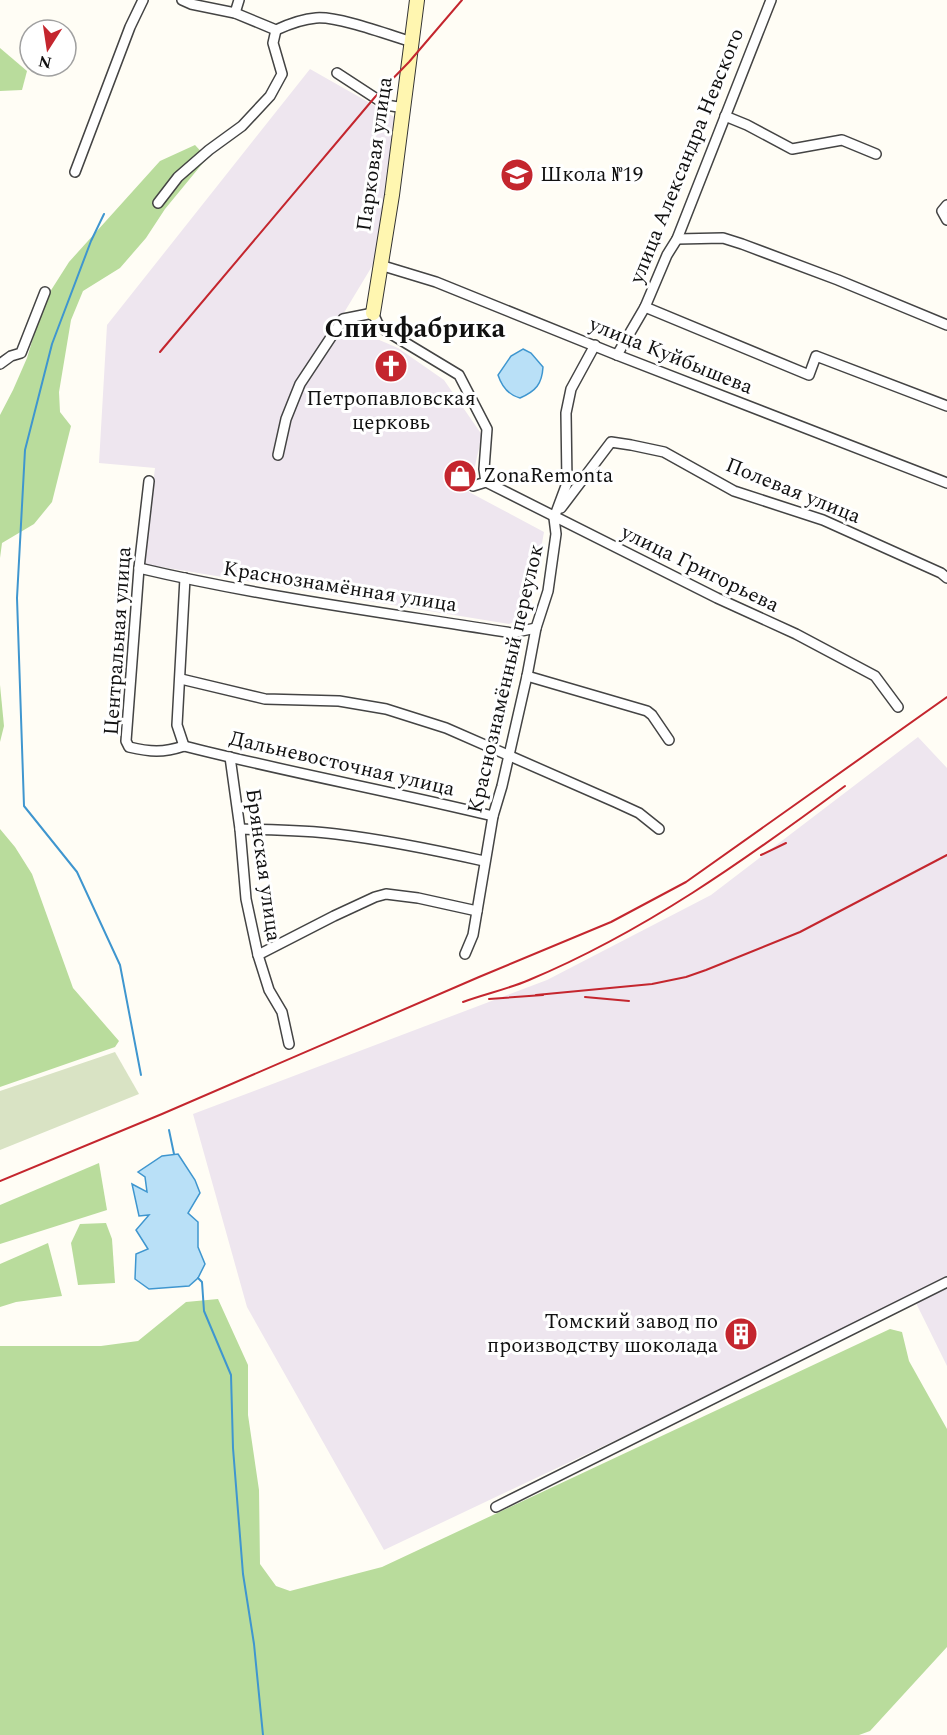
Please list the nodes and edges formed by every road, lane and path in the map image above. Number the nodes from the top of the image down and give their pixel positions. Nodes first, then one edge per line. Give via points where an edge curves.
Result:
1 (143, 0) edge
2 (182, 0) edge
3 (239, 0) edge
4 (417, 0) edge
5 (771, 0) edge
6 (235, 13) junction
7 (276, 30) junction
8 (412, 42) junction
9 (337, 73) dead end
10 (404, 108) junction
11 (725, 116) junction
12 (876, 154) dead end
13 (75, 172) dead end
14 (158, 203) dead end
15 (677, 239) junction
16 (380, 266) junction
17 (45, 292) dead end
18 (645, 307) junction
19 (373, 313) junction
20 (947, 325) edge
21 (594, 345) junction
22 (616, 355) junction
23 (0, 364) edge
24 (947, 406) edge
25 (278, 455) dead end
26 (149, 481) dead end
27 (486, 482) junction
28 (947, 483) edge
29 (473, 486) dead end
30 (554, 518) junction
31 (139, 568) junction
32 (185, 578) junction
33 (947, 578) edge
34 (536, 628) junction
35 (527, 676) junction
36 (181, 679) junction
37 (898, 707) dead end
38 (669, 740) dead end
39 (184, 746) junction
40 (508, 756) junction
41 (230, 758) junction
42 (493, 816) junction
43 (240, 829) junction
44 (659, 830) dead end
45 (484, 861) junction
46 (477, 911) junction
47 (465, 954) dead end
48 (258, 955) junction
49 (289, 1044) dead end
50 (947, 1282) edge
51 (496, 1507) dead end

1 - 13 street
2 - 6 street
3 - 6 street
4 - 8 street, Парковая улица
5 - 11 street, улица Александра Невского
6 - 7 street
7 - 8 street via 318,17
7 - 14 street via 273,43 282,74 270,96 242,126 178,177
8 - 10 street, Парковая улица
9 - 10 street via 386,105
10 - 16 street, Парковая улица
11 - 12 street via 792,149 842,140
11 - 15 street, улица Александра Невского
15 - 18 street, улица Александра Невского
15 - 20 street via 723,238 742,244
16 - 19 street, Парковая улица
16 - 21 street, улица Куйбышева via 436,282
17 - 23 street via 21,352
18 - 22 street, улица Александра Невского
18 - 24 street via 809,375 816,356
19 - 25 street via 343,319 300,384 286,419
19 - 27 street via 386,331 459,375 487,429
21 - 22 street, улица Куйбышева
21 - 30 street, Краснознамённый переулок via 571,390 566,413 567,483
22 - 28 street, улица Куйбышева
26 - 31 street, Центральная улица
27 - 29 street
27 - 30 street, улица Григорьева
30 - 33 street, Полевая улица via 611,442 631,445 664,452 734,491 823,520
30 - 34 street, Краснознамённый переулок via 556,534 548,591
30 - 37 street, улица Григорьева via 875,676
31 - 32 street, Краснознамённая улица
31 - 39 street, Центральная улица via 126,741 129,747 151,752
32 - 34 street, Краснознамённая улица via 512,633
32 - 36 street
34 - 35 street, Краснознамённый переулок
35 - 38 street via 647,711
35 - 40 street, Краснознамённый переулок
36 - 39 street via 177,725
36 - 40 street via 265,699 339,701 386,709 446,728
39 - 41 street, Дальневосточная улица
40 - 42 street, Краснознамённый переулок
40 - 44 street via 615,801 639,813
41 - 42 street, Дальневосточная улица
41 - 43 street, Брянская улица
42 - 45 street, Краснознамённый переулок
43 - 45 street via 336,834
43 - 48 street, Брянская улица via 246,899
45 - 46 street, Краснознамённый переулок
46 - 47 street, Краснознамённый переулок
46 - 48 street via 386,894
48 - 49 street, Брянская улица via 269,990 282,1012
50 - 51 street

